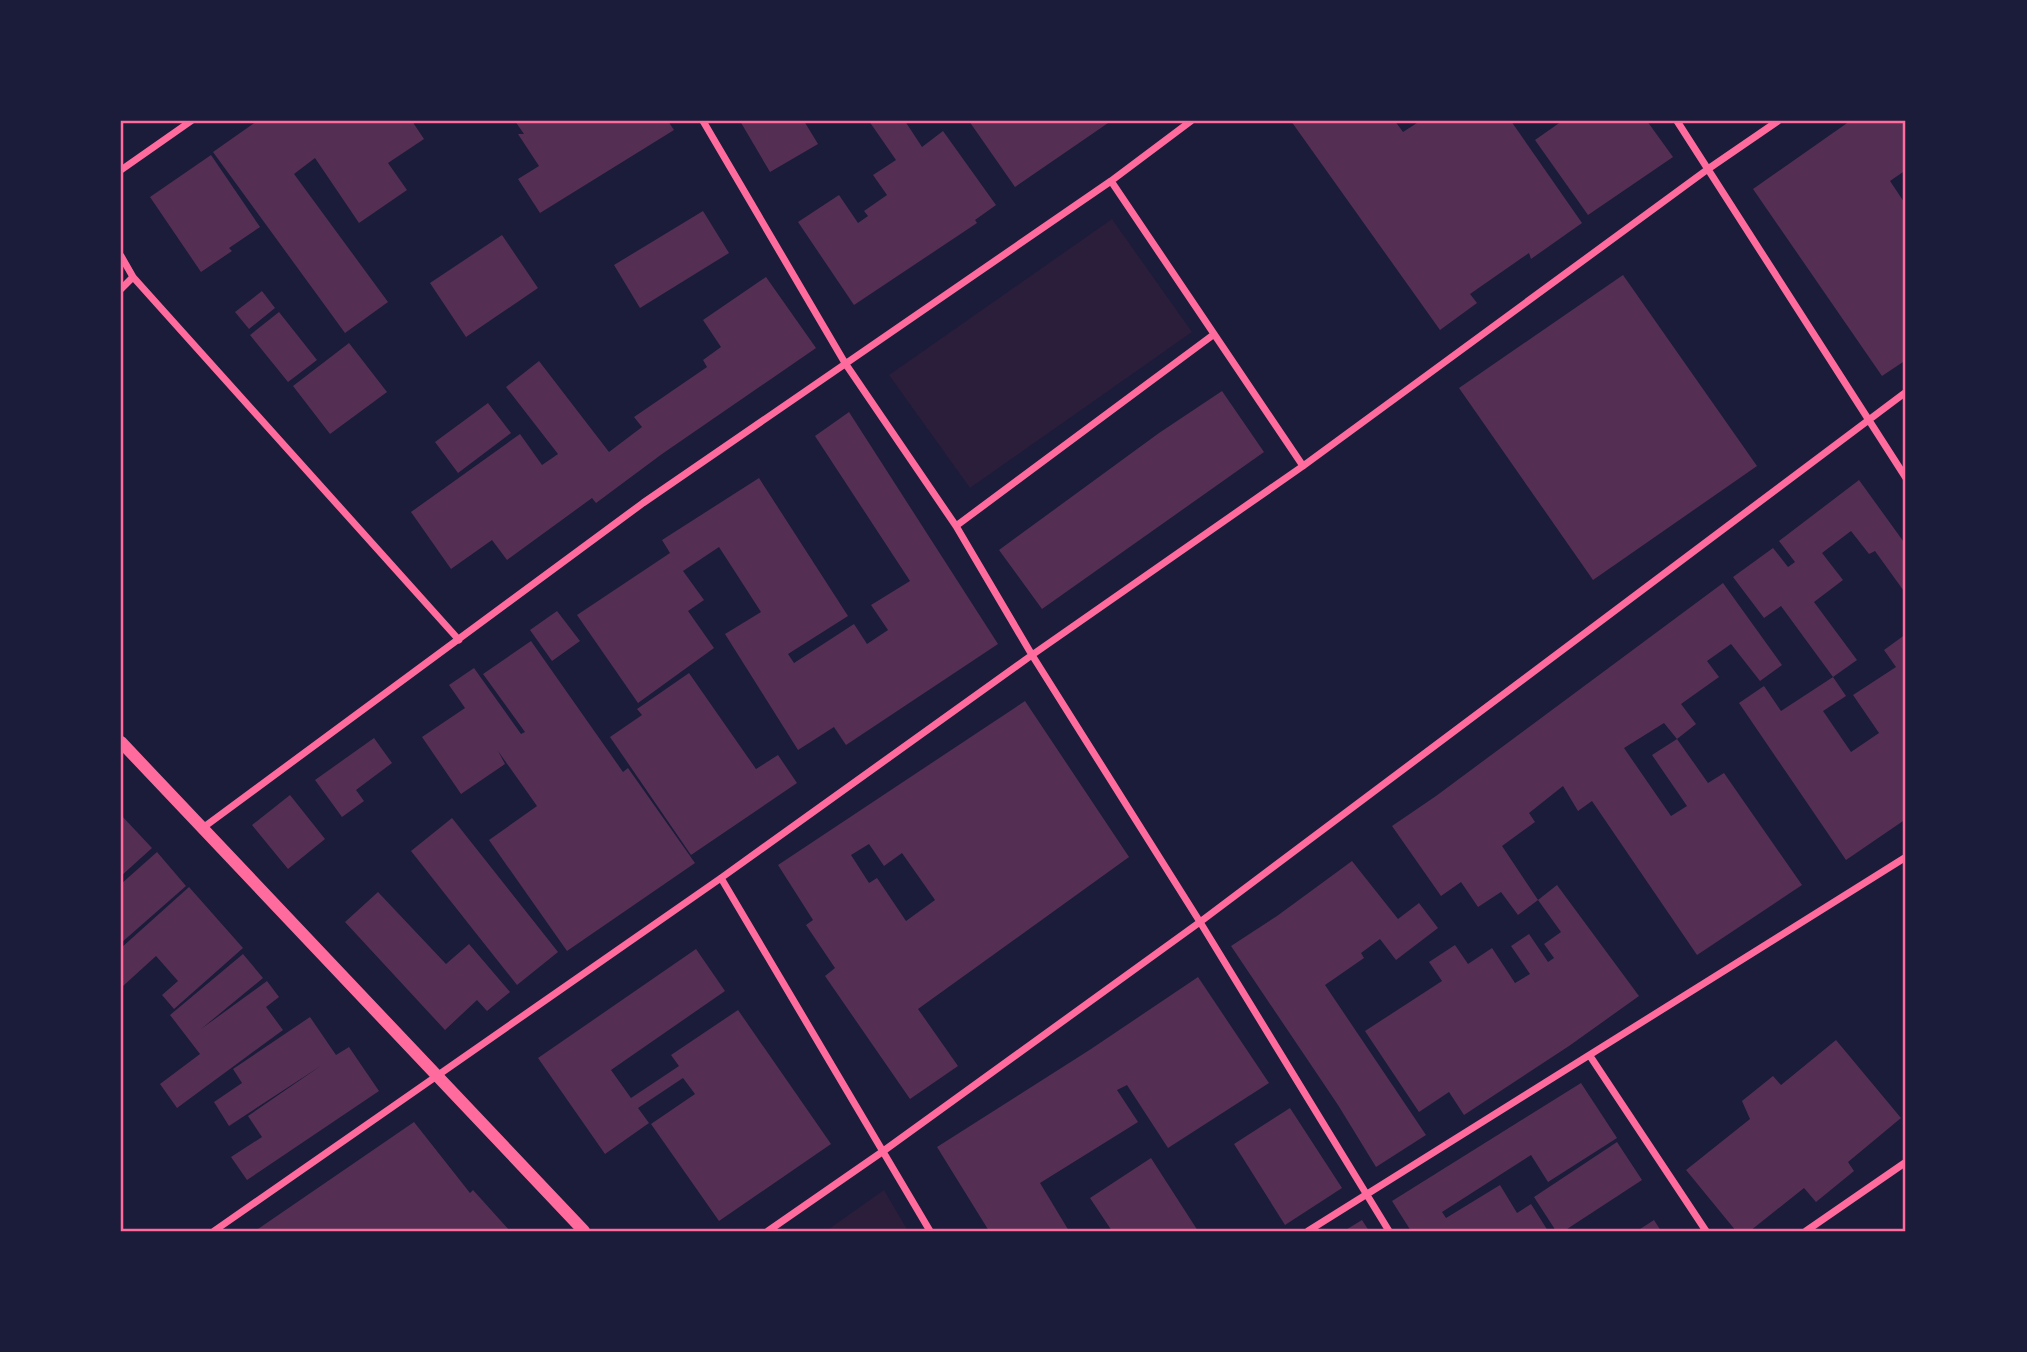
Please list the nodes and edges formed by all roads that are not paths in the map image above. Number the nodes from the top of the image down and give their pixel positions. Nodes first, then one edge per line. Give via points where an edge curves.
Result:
1 (191, 121) edge
2 (703, 121) edge
3 (1191, 121) edge
4 (1677, 121) edge
5 (1778, 121) edge
6 (1708, 169) junction
7 (121, 170) edge
8 (1111, 181) junction
9 (121, 256) edge
10 (134, 277) junction
11 (121, 289) edge
12 (1213, 335) junction
13 (845, 363) junction
14 (1906, 391) edge
15 (1867, 419) junction
16 (1303, 466) junction
17 (1906, 478) edge
18 (956, 526) junction
19 (459, 640) junction
20 (1032, 655) junction
21 (121, 742) edge
22 (204, 827) junction
23 (1906, 857) edge
24 (721, 878) junction
25 (1200, 922) junction
26 (1590, 1056) junction
27 (438, 1076) junction
28 (882, 1152) junction
29 (1906, 1162) edge
30 (1368, 1194) junction
31 (214, 1231) edge
32 (584, 1231) edge
33 (768, 1231) edge
34 (930, 1231) edge
35 (1308, 1231) edge
36 (1389, 1231) edge
37 (1706, 1231) edge
38 (1806, 1231) edge

1 - 7 street
2 - 13 street
3 - 8 street
4 - 6 street
5 - 6 street
6 - 15 street
6 - 16 street
8 - 12 street
8 - 13 street
9 - 10 street
10 - 11 street
10 - 19 street
12 - 16 street
12 - 18 street
13 - 18 street
13 - 19 street via 643,503
14 - 15 street
15 - 17 street
15 - 25 street
16 - 20 street
18 - 20 street
19 - 22 street
20 - 24 street
20 - 25 street
21 - 22 street
22 - 27 street
23 - 26 street
24 - 27 street
24 - 28 street
25 - 28 street
25 - 30 street
26 - 30 street
26 - 37 street
27 - 31 street
27 - 32 street
28 - 33 street
28 - 34 street
29 - 38 street
30 - 35 street
30 - 36 street

